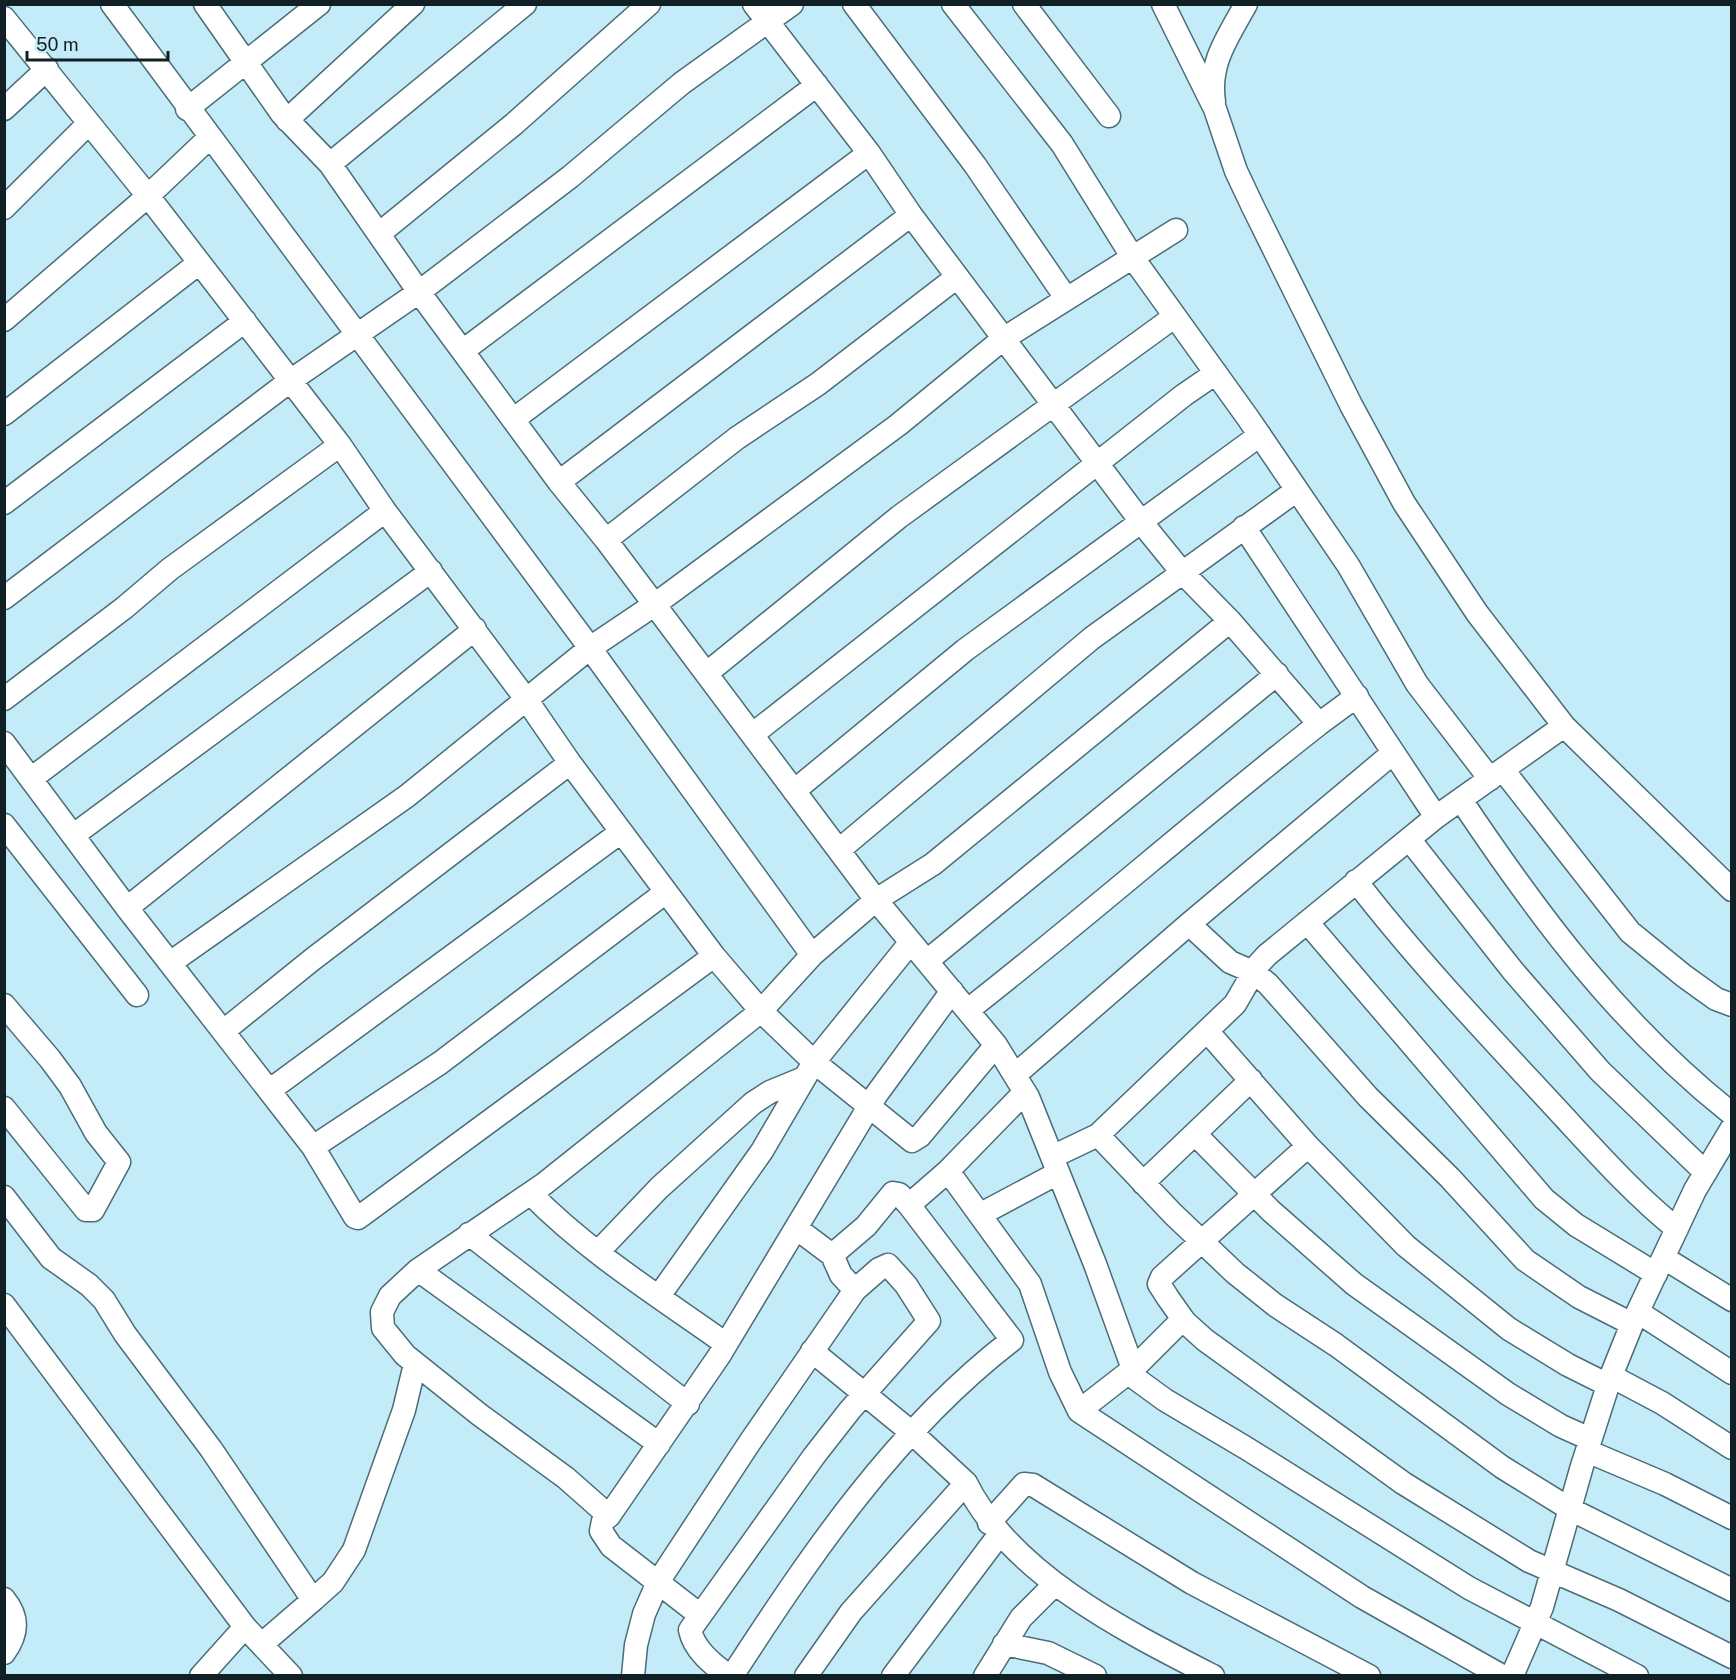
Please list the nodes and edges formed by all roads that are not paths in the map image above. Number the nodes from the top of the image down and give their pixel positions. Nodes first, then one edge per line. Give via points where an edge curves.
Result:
1 (112, 4) edge
2 (205, 4) edge
3 (319, 4) edge
4 (413, 4) edge
5 (525, 4) edge
6 (649, 4) edge
7 (792, 4) edge
8 (854, 4) edge
9 (953, 4) edge
10 (1024, 4) edge
11 (1163, 4) edge
12 (1246, 4) edge
13 (289, 13) edge
14 (761, 13) edge
15 (4, 18) edge
16 (247, 64) junction
17 (47, 69) junction
18 (817, 85) junction
19 (4, 109) edge
20 (187, 109) junction
21 (1215, 109) junction
22 (1109, 116) dead end
23 (288, 120) junction
24 (89, 123) junction
25 (209, 138) junction
26 (869, 153) junction
27 (330, 164) junction
28 (148, 196) junction
29 (4, 207) edge
30 (911, 215) junction
31 (1176, 230) dead end
32 (380, 232) junction
33 (1133, 258) junction
34 (199, 262) junction
35 (957, 277) junction
36 (419, 292) junction
37 (1066, 298) junction
38 (1174, 317) junction
39 (4, 320) edge
40 (245, 321) junction
41 (355, 335) junction
42 (1004, 339) junction
43 (464, 350) junction
44 (1216, 373) junction
45 (290, 381) junction
46 (1053, 403) junction
47 (4, 414) edge
48 (514, 419) junction
49 (1260, 435) junction
50 (340, 445) junction
51 (1098, 464) junction
52 (559, 482) junction
53 (1297, 490) junction
54 (4, 503) edge
55 (385, 510) junction
56 (1142, 523) junction
57 (1244, 526) junction
58 (606, 540) junction
59 (431, 571) junction
60 (1181, 571) junction
61 (4, 598) edge
62 (654, 605) junction
63 (1230, 621) junction
64 (475, 629) junction
65 (590, 648) junction
66 (707, 673) junction
67 (1277, 674) junction
68 (1357, 696) junction
69 (4, 699) edge
70 (526, 699) junction
71 (1319, 724) junction
72 (1564, 726) junction
73 (753, 734) junction
74 (4, 743) edge
75 (1393, 753) junction
76 (570, 763) junction
77 (1497, 774) junction
78 (32, 778) junction
79 (794, 791) junction
80 (1461, 800) junction
81 (1436, 818) junction
82 (4, 825) edge
83 (621, 832) junction
84 (75, 834) junction
85 (1409, 839) junction
86 (839, 850) junction
87 (1356, 881) junction
88 (1731, 890) edge
89 (666, 891) junction
90 (876, 900) junction
91 (127, 908) junction
92 (1307, 922) junction
93 (1189, 924) junction
94 (910, 943) junction
95 (812, 955) junction
96 (714, 956) junction
97 (927, 962) junction
98 (170, 963) junction
99 (1253, 972) junction
100 (952, 991) junction
101 (136, 995) dead end
102 (4, 1005) edge
103 (1731, 1005) edge
104 (968, 1010) junction
105 (760, 1011) junction
106 (225, 1030) junction
107 (1208, 1031) junction
108 (996, 1046) junction
109 (809, 1070) junction
110 (1251, 1080) junction
111 (1020, 1083) junction
112 (270, 1090) junction
113 (870, 1106) junction
114 (4, 1108) edge
115 (1731, 1114) edge
116 (1731, 1128) edge
117 (1195, 1134) junction
118 (1098, 1135) junction
119 (1308, 1146) junction
120 (313, 1147) junction
121 (1055, 1165) junction
122 (948, 1171) junction
123 (1705, 1172) junction
124 (1143, 1183) junction
125 (531, 1194) junction
126 (1254, 1194) junction
127 (4, 1197) edge
128 (909, 1205) junction
129 (981, 1214) junction
130 (795, 1228) junction
131 (1677, 1230) junction
132 (469, 1234) junction
133 (1202, 1242) junction
134 (598, 1252) junction
135 (832, 1255) junction
136 (1660, 1266) junction
137 (418, 1270) junction
138 (855, 1290) junction
139 (659, 1296) junction
140 (1731, 1300) edge
141 (4, 1305) edge
142 (1183, 1318) junction
143 (1635, 1318) junction
144 (1041, 1319) junction
145 (1012, 1340) junction
146 (726, 1344) junction
147 (812, 1352) junction
148 (415, 1364) junction
149 (1131, 1371) junction
150 (1731, 1373) edge
151 (1610, 1381) junction
152 (865, 1394) junction
153 (688, 1404) junction
154 (1079, 1411) junction
155 (911, 1432) junction
156 (659, 1444) junction
157 (1588, 1445) junction
158 (1731, 1448) edge
159 (966, 1483) junction
160 (1570, 1509) junction
161 (609, 1516) junction
162 (1731, 1518) edge
163 (994, 1529) junction
164 (1552, 1571) junction
165 (658, 1582) junction
166 (1054, 1585) junction
167 (1731, 1590) edge
168 (4, 1599) edge
169 (313, 1600) junction
170 (700, 1615) junction
171 (1534, 1624) junction
172 (245, 1626) junction
173 (262, 1644) junction
174 (1004, 1644) junction
175 (4, 1653) edge
176 (1731, 1657) edge
177 (201, 1676) edge
178 (291, 1676) edge
179 (633, 1676) edge
180 (730, 1676) edge
181 (806, 1676) edge
182 (893, 1676) edge
183 (985, 1676) edge
184 (1095, 1676) edge
185 (1213, 1676) edge
186 (1370, 1676) edge
187 (1502, 1676) edge
188 (1512, 1676) edge
189 (1637, 1676) edge

1 - 20 street
2 - 16 street
3 - 13 street
4 - 23 street
5 - 27 street
6 - 32 street via 506,131
7 - 14 street
8 - 37 street via 975,165
9 - 33 street via 1062,144
10 - 22 street
11 - 21 street
12 - 21 street via 1217,57 1211,83
13 - 16 street
14 - 18 street
14 - 36 street via 570,177
15 - 17 street
16 - 20 street
16 - 23 street
17 - 19 street
17 - 24 street
18 - 26 street
18 - 43 street
20 - 25 street
21 - 72 street via 1253,207 1404,503 1477,613
23 - 27 street
24 - 28 street
24 - 29 street
25 - 28 street
25 - 41 street
26 - 30 street
26 - 48 street
27 - 32 street
28 - 34 street
28 - 39 street
30 - 35 street
30 - 52 street
31 - 33 street
32 - 36 street
33 - 37 street
33 - 38 street
34 - 40 street
34 - 47 street
35 - 42 street
35 - 58 street via 818,384 737,438
36 - 41 street
36 - 43 street
37 - 42 street
38 - 44 street
38 - 46 street
40 - 45 street
40 - 54 street
41 - 45 street
41 - 65 street
42 - 46 street
42 - 62 street via 898,425
43 - 48 street
44 - 49 street
44 - 51 street
45 - 50 street
45 - 61 street
46 - 51 street
46 - 66 street via 899,517
48 - 52 street
49 - 53 street
49 - 56 street
50 - 55 street
50 - 69 street via 170,569
51 - 56 street
51 - 73 street
52 - 58 street
53 - 57 street
53 - 77 street via 1348,565 1417,684
55 - 59 street
55 - 78 street
56 - 60 street
56 - 79 street via 964,650
57 - 60 street
57 - 68 street
58 - 62 street
59 - 64 street
59 - 84 street
60 - 63 street
60 - 86 street via 1092,638
62 - 65 street
62 - 66 street
63 - 67 street
63 - 90 street via 933,864
64 - 70 street
64 - 91 street
65 - 70 street
65 - 95 street
66 - 73 street
67 - 71 street
67 - 97 street
68 - 71 street
68 - 75 street
70 - 76 street
70 - 98 street via 407,796
71 - 104 street
72 - 77 street
72 - 88 street
73 - 79 street
74 - 78 street
75 - 81 street
75 - 93 street
76 - 83 street
76 - 106 street
77 - 80 street
77 - 103 street via 1630,932 1684,976
78 - 84 street
79 - 86 street
80 - 81 street
80 - 115 street via 1574,959 1666,1059
81 - 85 street
82 - 101 street
83 - 89 street
83 - 112 street
84 - 91 street
85 - 87 street
85 - 123 street via 1513,971 1600,1071
86 - 90 street
87 - 92 street
87 - 131 street via 1510,1059 1603,1160
89 - 96 street
89 - 120 street via 440,1063
90 - 94 street
90 - 95 street
91 - 98 street
92 - 99 street
92 - 136 street via 1544,1199 1576,1225
93 - 99 street via 1230,962
93 - 111 street
94 - 97 street
94 - 109 street
95 - 105 street
96 - 105 street
96 - 120 street via 358,1218 351,1213
97 - 100 street
98 - 106 street
99 - 107 street via 1239,1001
99 - 143 street via 1525,1260 1579,1297
100 - 104 street
100 - 113 street
102 - 114 street via 70,1086 96,1133 119,1162 93,1210 86,1210
104 - 108 street
105 - 109 street
105 - 125 street
106 - 112 street
107 - 110 street
107 - 118 street
108 - 111 street
108 - 113 street via 912,1141
109 - 113 street
109 - 134 street via 753,1103 659,1188
109 - 139 street via 767,1144
110 - 117 street
110 - 119 street
111 - 121 street
111 - 122 street
112 - 120 street
113 - 130 street
116 - 123 street
117 - 124 street
117 - 126 street
118 - 121 street
118 - 124 street
119 - 126 street
119 - 151 street via 1406,1246 1492,1316 1568,1365
121 - 129 street
121 - 149 street
122 - 128 street
122 - 129 street
123 - 131 street
124 - 133 street
125 - 132 street
125 - 134 street
126 - 133 street
126 - 157 street via 1332,1266 1388,1310
127 - 169 street via 51,1258 104,1300
128 - 135 street via 893,1193 866,1226
128 - 145 street
129 - 144 street via 1030,1284
130 - 135 street
130 - 146 street
131 - 136 street
132 - 137 street
132 - 153 street
133 - 142 street via 1160,1280 1161,1288
133 - 160 street via 1275,1305 1502,1467
134 - 139 street
135 - 138 street via 841,1275
136 - 140 street
136 - 143 street
137 - 148 street via 390,1296 381,1319 390,1338
137 - 156 street
138 - 147 street
138 - 152 street via 888,1265 929,1321
139 - 146 street
141 - 172 street
142 - 149 street
142 - 164 street via 1212,1346 1365,1457 1528,1561
143 - 150 street
143 - 151 street
144 - 145 street
144 - 154 street
145 - 155 street
146 - 153 street
147 - 152 street
147 - 165 street
148 - 161 street via 566,1478
148 - 169 street via 404,1410 354,1550 333,1582
149 - 154 street
149 - 171 street via 1165,1400
151 - 157 street
151 - 158 street via 1662,1403
152 - 155 street
152 - 170 street via 814,1456
153 - 156 street
154 - 187 street via 1371,1603
155 - 159 street
155 - 180 street via 820,1545
156 - 161 street
157 - 160 street
157 - 162 street
159 - 163 street
159 - 181 street via 851,1612
160 - 164 street
160 - 167 street
161 - 165 street via 601,1526 606,1540
163 - 166 street
163 - 182 street
163 - 186 street via 1024,1484 1033,1485 1192,1583
164 - 171 street
164 - 176 street
165 - 170 street
165 - 179 street via 644,1614
166 - 174 street via 1021,1618
166 - 185 street
168 - 175 street via 16,1620 15,1634
169 - 173 street
170 - 180 street via 690,1630 692,1639 710,1662
171 - 188 street
171 - 189 street
172 - 173 street
172 - 177 street
173 - 178 street
174 - 183 street
174 - 184 street via 1048,1653

